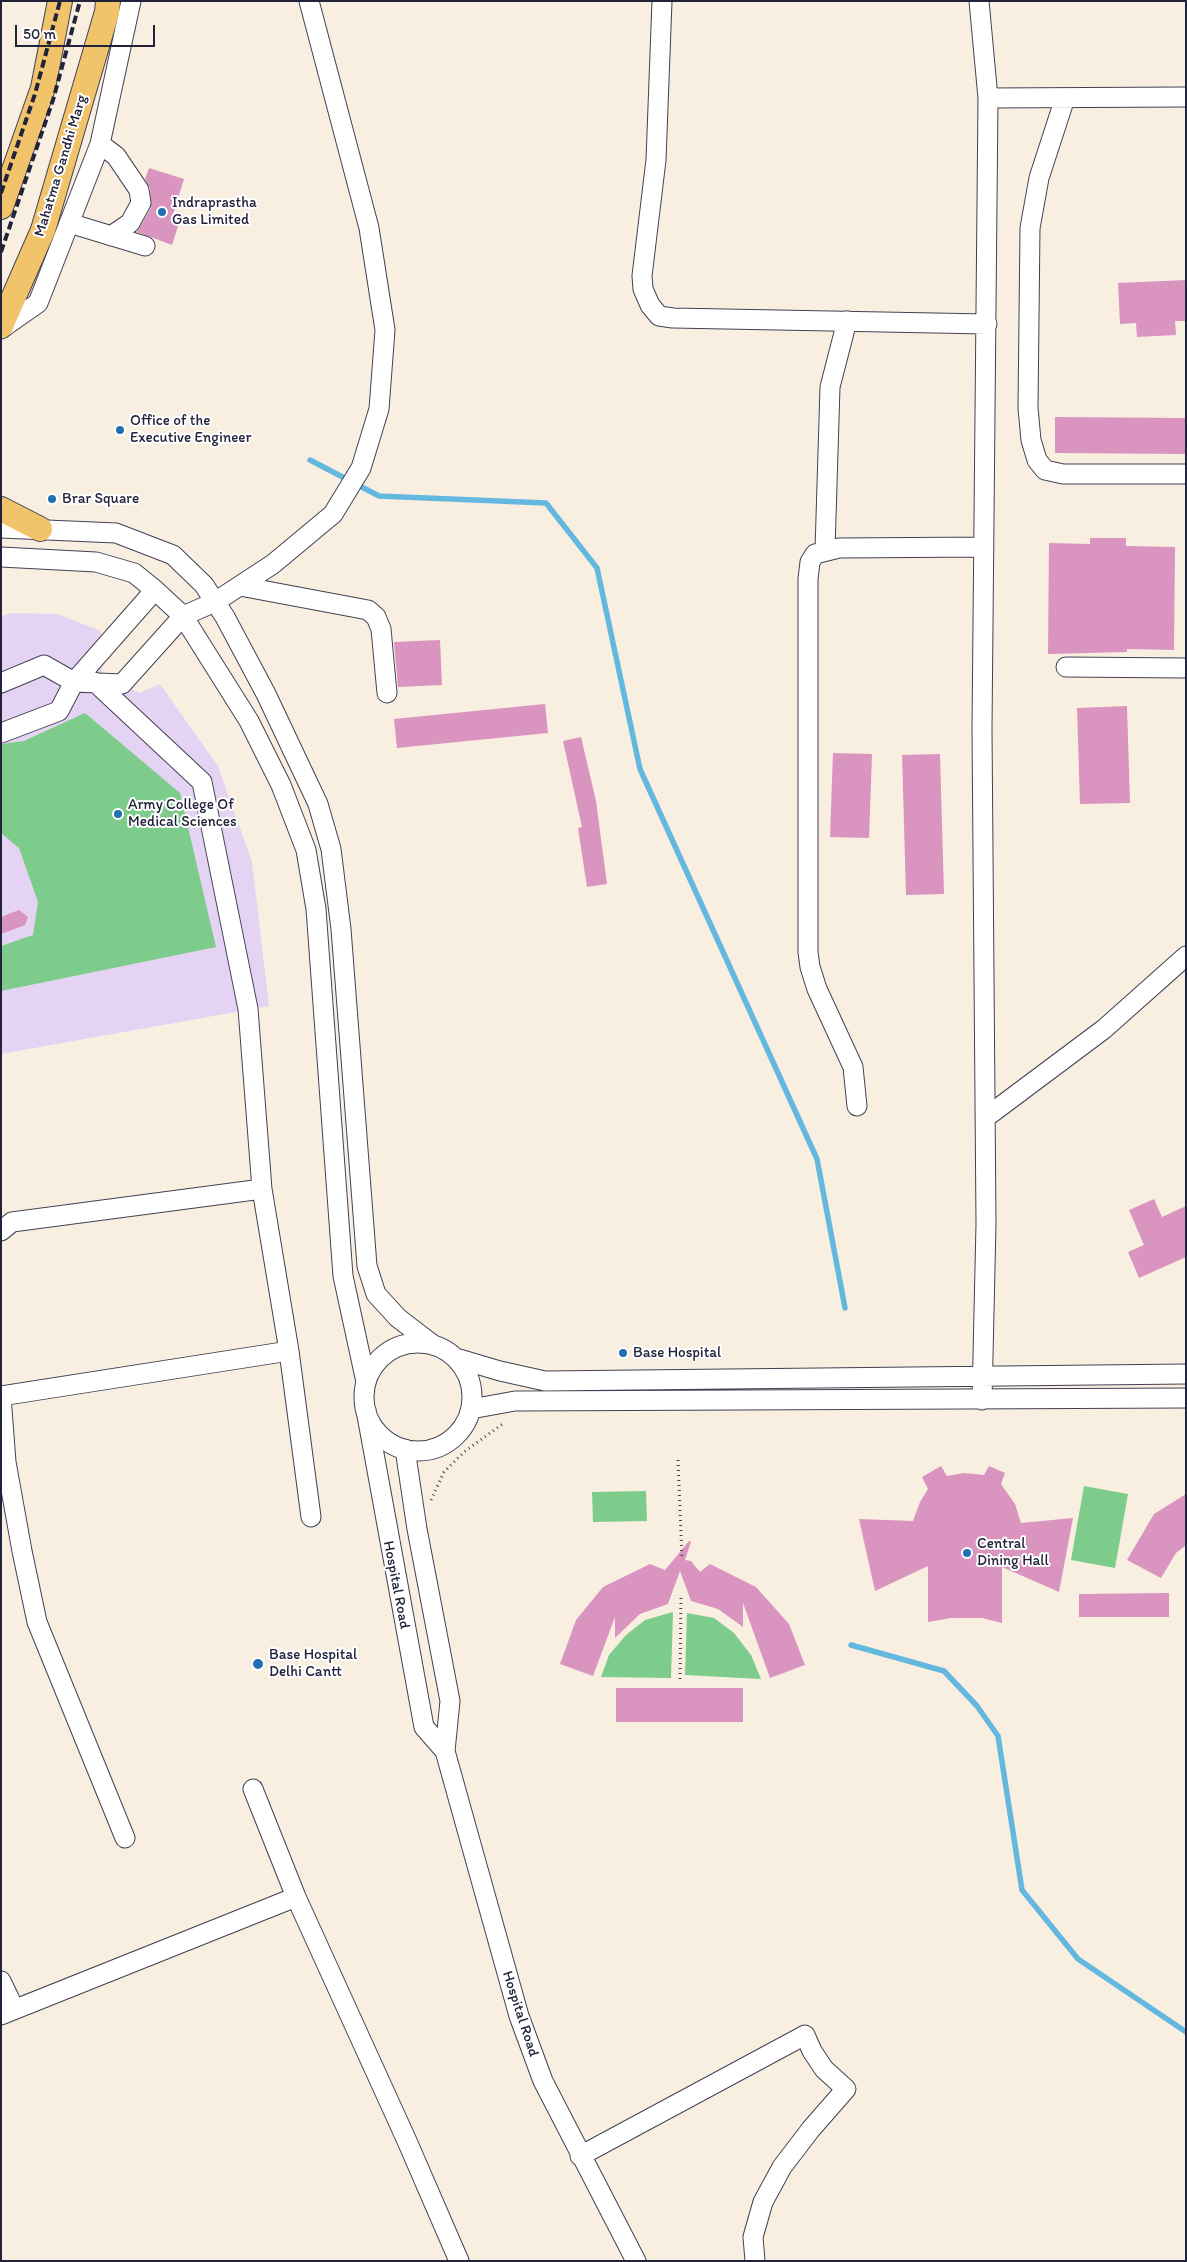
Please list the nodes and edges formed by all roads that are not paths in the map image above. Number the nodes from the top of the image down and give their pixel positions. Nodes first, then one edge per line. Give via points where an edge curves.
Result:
1 (60, 1) edge
2 (108, 1) edge
3 (131, 1) edge
4 (310, 1) edge
5 (662, 1) edge
6 (979, 1) edge
7 (1186, 97) edge
8 (988, 98) junction
9 (1065, 98) junction
10 (100, 144) junction
11 (1, 207) edge
12 (69, 223) junction
13 (111, 236) junction
14 (145, 246) dead end
15 (847, 321) junction
16 (987, 324) junction
17 (1, 328) edge
18 (1186, 474) edge
19 (1, 510) edge
20 (1, 528) edge
21 (40, 529) junction
22 (984, 548) junction
23 (825, 550) junction
24 (1, 557) edge
25 (240, 586) junction
26 (155, 590) junction
27 (215, 602) junction
28 (183, 616) junction
29 (1066, 667) dead end
30 (1186, 668) edge
31 (74, 682) junction
32 (95, 682) junction
33 (1, 683) edge
34 (387, 693) dead end
35 (1, 733) edge
36 (1186, 956) edge
37 (857, 1106) dead end
38 (985, 1118) junction
39 (262, 1189) junction
40 (1, 1231) edge
41 (432, 1344) junction
42 (289, 1351) junction
43 (456, 1358) junction
44 (1186, 1374) edge
45 (982, 1376) junction
46 (366, 1382) junction
47 (1, 1396) edge
48 (1186, 1398) edge
49 (982, 1400) junction
50 (471, 1409) junction
51 (366, 1410) junction
52 (405, 1449) junction
53 (3, 1464) edge
54 (311, 1517) dead end
55 (444, 1751) junction
56 (253, 1788) dead end
57 (125, 1838) dead end
58 (296, 1897) junction
59 (1, 1981) edge
60 (8, 2011) edge
61 (580, 2156) junction
62 (459, 2261) edge
63 (636, 2261) edge
64 (755, 2261) edge

1 - 11 main road via 43,88
2 - 17 main road, Mahatma Gandhi Marg via 43,230
3 - 10 street
4 - 25 street via 369,228 386,330 379,409 352,482 332,514 273,564
5 - 15 street via 656,160 642,276 643,290 650,305 659,316 673,318
6 - 8 street
7 - 9 street
8 - 9 street
8 - 16 street
9 - 18 street via 1040,178 1030,228 1028,408 1031,440 1037,460 1045,470 1064,474
10 - 12 street
10 - 13 street via 116,156 139,190 141,204 130,223
12 - 13 street
12 - 17 street via 38,303
13 - 14 street
15 - 16 street
15 - 23 street via 830,387
16 - 22 street
19 - 21 main road
20 - 21 street
21 - 27 street via 116,533 173,555 204,585
22 - 23 street
22 - 38 street
23 - 37 street via 815,554 810,562 808,578 808,952 818,989 853,1067
24 - 26 street via 96,562 134,573
25 - 27 street
25 - 34 street via 368,610 376,617 381,629
26 - 28 street
26 - 31 street
27 - 28 street
27 - 41 street via 266,694 318,804 331,849 341,929 367,1266 376,1294 398,1318
28 - 32 street via 122,684
28 - 46 street via 249,721 281,785 306,850 316,909 343,1276
29 - 30 street
31 - 32 street
31 - 33 street via 44,665
31 - 35 street via 59,711
32 - 39 street via 202,782 248,1010
36 - 38 street via 1104,1029
38 - 45 street
39 - 40 street via 12,1222
39 - 42 street
41 - 43 street
41 - 46 street via 404,1344 391,1350 371,1369
42 - 47 street
42 - 54 street
43 - 45 street via 545,1381
43 - 50 street via 470,1382
44 - 45 street
45 - 49 street
46 - 51 street
47 - 53 street
48 - 49 street
49 - 50 street via 515,1400
50 - 52 street via 458,1433 448,1442 428,1450
51 - 52 street via 379,1435
51 - 55 street, Hospital Road via 424,1727
52 - 55 street, Hospital Road via 450,1701
53 - 57 street via 37,1622
55 - 61 street, Hospital Road via 519,2016 543,2080
56 - 58 street
58 - 60 street
58 - 62 street
59 - 60 street
61 - 63 street, Hospital Road
61 - 64 street via 805,2035 824,2069 846,2089 782,2167 763,2202 753,2237

